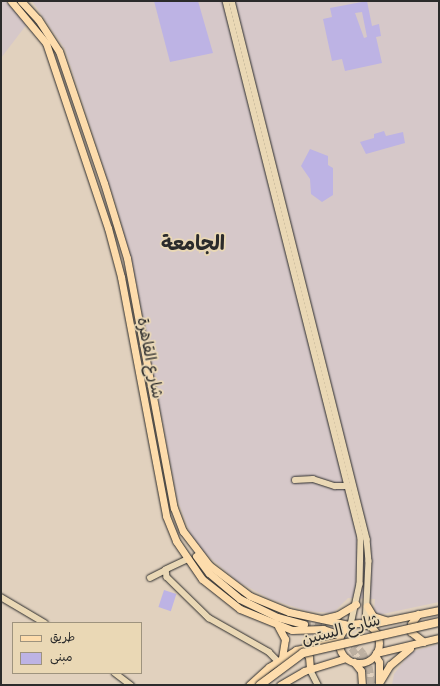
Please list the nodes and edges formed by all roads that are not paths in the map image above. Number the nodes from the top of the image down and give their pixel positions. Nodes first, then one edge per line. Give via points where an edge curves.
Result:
1 (11, 1) edge
2 (21, 1) edge
3 (226, 1) edge
4 (232, 1) edge
5 (244, 59) junction
6 (74, 89) junction
7 (63, 92) junction
8 (261, 138) junction
9 (268, 138) junction
10 (326, 387) junction
11 (329, 396) junction
12 (295, 480) dead end
13 (348, 486) junction
14 (187, 560) junction
15 (362, 561) junction
16 (369, 561) junction
17 (166, 570) junction
18 (150, 578) dead end
19 (1, 596) edge
20 (356, 604) junction
21 (367, 606) junction
22 (439, 610) edge
23 (418, 614) junction
24 (319, 620) junction
25 (385, 620) junction
26 (43, 622) edge
27 (439, 622) edge
28 (305, 625) junction
29 (350, 625) junction
30 (366, 625) junction
31 (278, 626) junction
32 (439, 626) edge
33 (339, 638) junction
34 (439, 638) edge
35 (420, 643) junction
36 (301, 648) junction
37 (375, 654) junction
38 (346, 658) junction
39 (280, 659) junction
40 (353, 662) junction
41 (310, 669) junction
42 (116, 674) edge
43 (379, 684) edge
44 (131, 685) edge
45 (249, 685) edge
46 (260, 685) edge
47 (267, 685) edge
48 (280, 685) edge
49 (318, 685) edge
50 (362, 685) edge

1 - 7 main road, شارع القاهرة via 46,43
2 - 6 main road, شارع القاهرة via 38,19 59,51
3 - 5 street
4 - 5 street
5 - 8 street
5 - 9 street
6 - 7 main road
6 - 28 main road, شارع القاهرة via 126,258 174,508 192,546 216,572 241,591
7 - 14 main road, شارع القاهرة via 121,277 166,516
8 - 9 street
8 - 10 street
9 - 10 street
10 - 11 street
11 - 13 street
11 - 16 street via 360,509
12 - 13 street via 313,479 335,486
13 - 15 street via 361,538
14 - 17 street
14 - 28 main road via 220,590 244,607 279,622
14 - 31 main road, شارع القاهرة via 202,579 224,599
15 - 16 street
15 - 20 street
16 - 21 street
17 - 18 street
17 - 39 street via 167,577 209,618
19 - 26 street
20 - 24 main road via 338,614
20 - 29 street
21 - 25 main road via 374,616
21 - 30 street
22 - 23 main road, شارع الستين
23 - 25 main road, شارع الستين
23 - 35 main road via 412,620 411,632
24 - 28 main road, شارع القاهرة
24 - 29 main road, شارع القاهرة
25 - 30 main road, شارع الستين
27 - 46 highway, شارع الستين, bridge via 303,653
28 - 31 main road, شارع القاهرة
28 - 33 main road, شارع القاهرة via 323,629
29 - 30 main road
29 - 33 main road
30 - 37 main road via 378,637
31 - 39 main road via 285,639
32 - 47 highway, شارع الستين via 321,652 297,662
33 - 36 main road, شارع الستين
33 - 38 main road
34 - 35 main road, شارع الستين
35 - 37 main road, شارع الستين
35 - 43 main road via 394,660
36 - 39 main road, شارع الستين
36 - 41 main road via 309,657
37 - 40 main road via 365,662
37 - 43 main road via 379,662
38 - 40 main road
38 - 41 main road, شارع الستين
39 - 45 main road, شارع الستين
40 - 50 main road via 361,670
41 - 48 main road, شارع الستين
41 - 49 street
42 - 44 street

